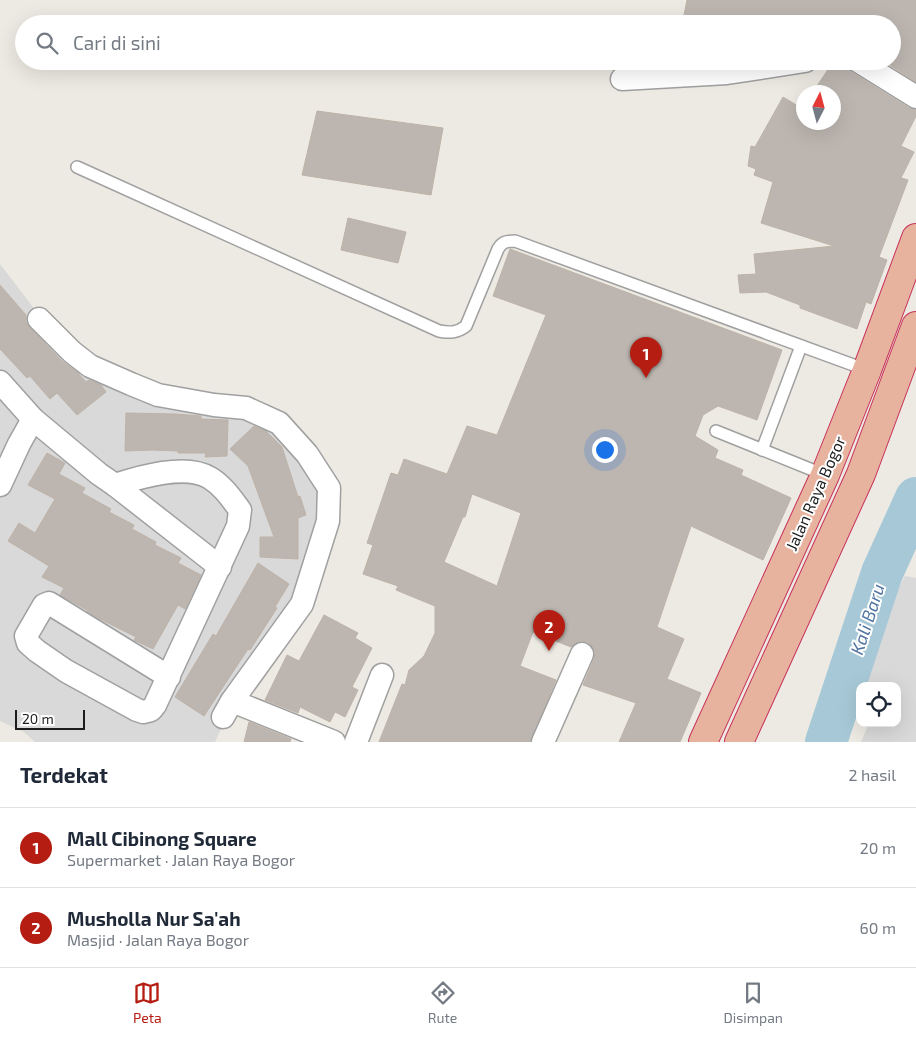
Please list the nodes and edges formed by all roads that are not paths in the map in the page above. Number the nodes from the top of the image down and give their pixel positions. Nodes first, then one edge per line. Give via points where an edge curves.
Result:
1 (746, 70) edge
2 (872, 70) edge
3 (622, 79) dead end
4 (916, 97) edge
5 (77, 167) dead end
6 (916, 238) edge
7 (40, 319) dead end
8 (916, 326) edge
9 (801, 346) junction
10 (867, 370) junction
11 (0, 382) edge
12 (33, 419) junction
13 (716, 431) dead end
14 (762, 450) junction
15 (825, 475) junction
16 (0, 485) edge
17 (115, 485) junction
18 (220, 567) junction
19 (582, 654) dead end
20 (382, 675) dead end
21 (169, 677) junction
22 (334, 742) edge
23 (356, 742) edge
24 (543, 742) edge
25 (703, 742) edge
26 (739, 742) edge

1 - 3 street
2 - 4 street
5 - 9 lane via 439,331 450,333 466,326 498,249 507,241 515,241
6 - 10 highway, Jalan Raya Bogor
7 - 22 street via 90,366 158,395 246,408 279,423 306,454 329,488 328,521 302,604 227,709
8 - 26 highway, Jalan Raya Bogor via 861,474
9 - 10 lane
9 - 14 lane
10 - 15 highway, Jalan Raya Bogor
11 - 12 street
12 - 16 street
12 - 17 street
13 - 14 lane
14 - 15 lane
15 - 25 highway, Jalan Raya Bogor
17 - 18 street
17 - 18 street via 148,475 187,472 209,477 226,491 240,510 238,526
18 - 21 street
19 - 24 street
20 - 23 street
21 - 21 street via 156,705 144,712 137,710 37,651 28,643 26,636 44,605 49,604

